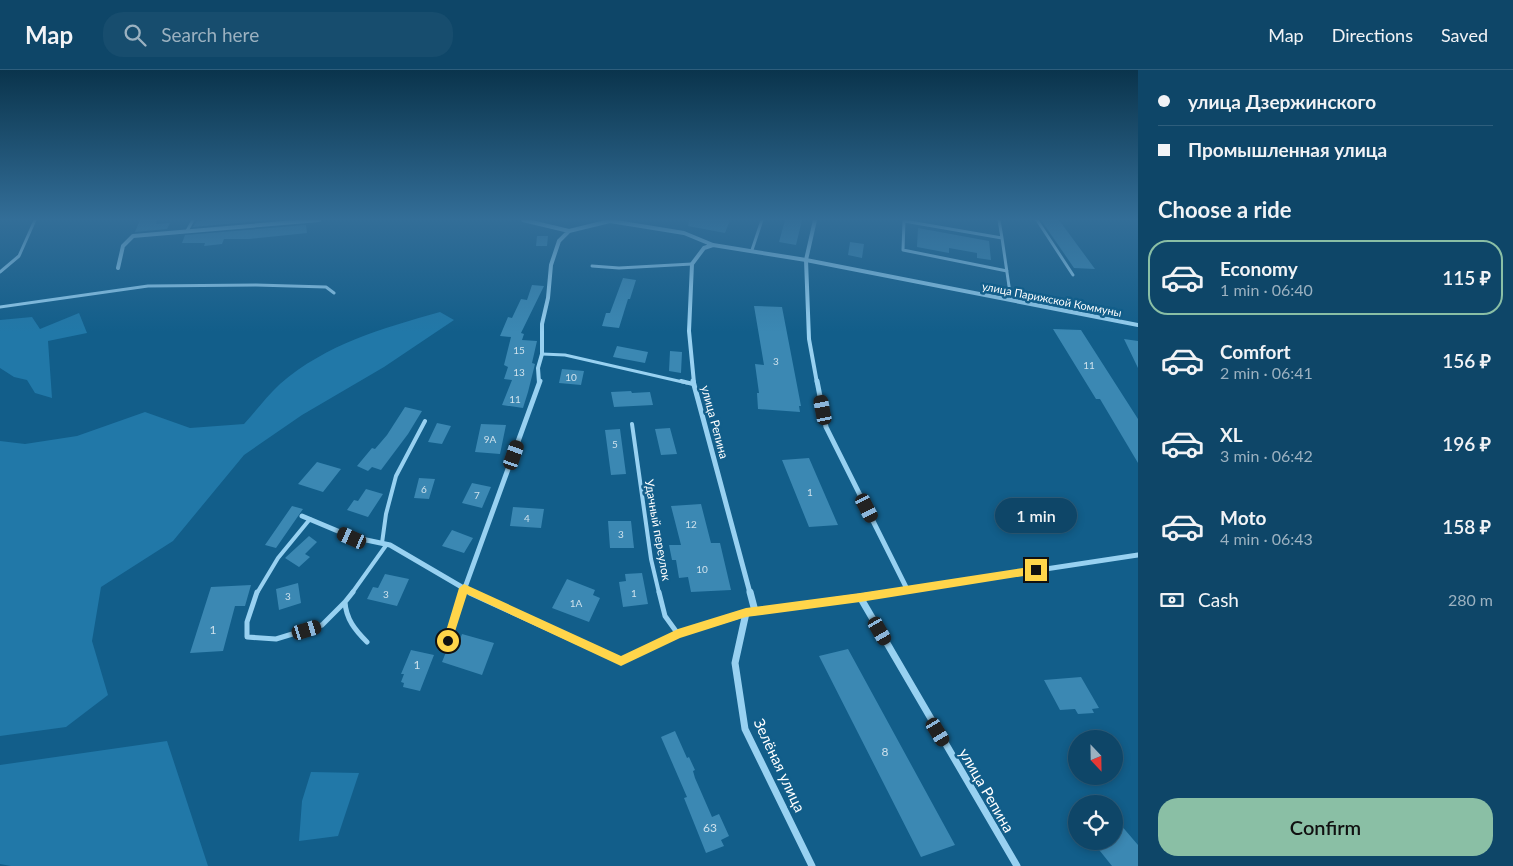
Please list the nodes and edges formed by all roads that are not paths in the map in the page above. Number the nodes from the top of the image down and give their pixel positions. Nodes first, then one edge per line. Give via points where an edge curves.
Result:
1 (18, 257) edge
2 (119, 257) edge
3 (554, 257) edge
4 (697, 257) edge
5 (791, 257) edge
6 (938, 257) edge
7 (1005, 257) edge
8 (1062, 257) edge
9 (806, 260) junction
10 (692, 264) junction
11 (592, 266) dead end
12 (118, 268) dead end
13 (1007, 271) junction
14 (0, 272) edge
15 (1074, 275) dead end
16 (334, 293) dead end
17 (1011, 300) junction
18 (0, 307) edge
19 (1138, 325) edge
20 (542, 354) junction
21 (693, 384) junction
22 (425, 421) dead end
23 (632, 424) dead end
24 (302, 516) dead end
25 (310, 519) junction
26 (384, 543) junction
27 (1138, 555) edge
28 (464, 588) junction
29 (907, 589) junction
30 (860, 598) junction
31 (344, 602) junction
32 (754, 611) junction
33 (746, 613) junction
34 (678, 634) junction
35 (448, 641) dead end
36 (367, 642) dead end
37 (812, 866) edge
38 (1017, 866) edge

1 - 14 lane
2 - 12 street
3 - 20 street via 542,324
4 - 10 street
5 - 9 street, улица Парижской Коммуны
6 - 13 lane
7 - 13 lane
8 - 15 lane
9 - 17 street, улица Парижской Коммуны
9 - 29 street via 809,340 826,427
10 - 11 lane via 619,268
10 - 21 street, улица Репина via 688,331
13 - 17 lane
16 - 18 lane via 326,288 256,285 148,286
17 - 19 street, улица Парижской Коммуны
20 - 21 lane via 565,355
20 - 28 street via 538,368 540,381
21 - 32 street, улица Репина
22 - 26 lane via 396,476 386,514
23 - 34 lane, Удачный переулок via 651,559 665,616
24 - 25 street
25 - 26 street via 352,538
25 - 31 lane via 286,544 268,572 245,627 247,637 276,639 322,625
26 - 28 street
26 - 31 lane
27 - 29 street
28 - 34 street via 621,661
28 - 35 street
29 - 30 street
30 - 32 street
30 - 38 street, улица Репина
31 - 36 lane via 351,626
32 - 33 street
33 - 34 street
33 - 37 street, Зелёная улица via 735,663 745,729

